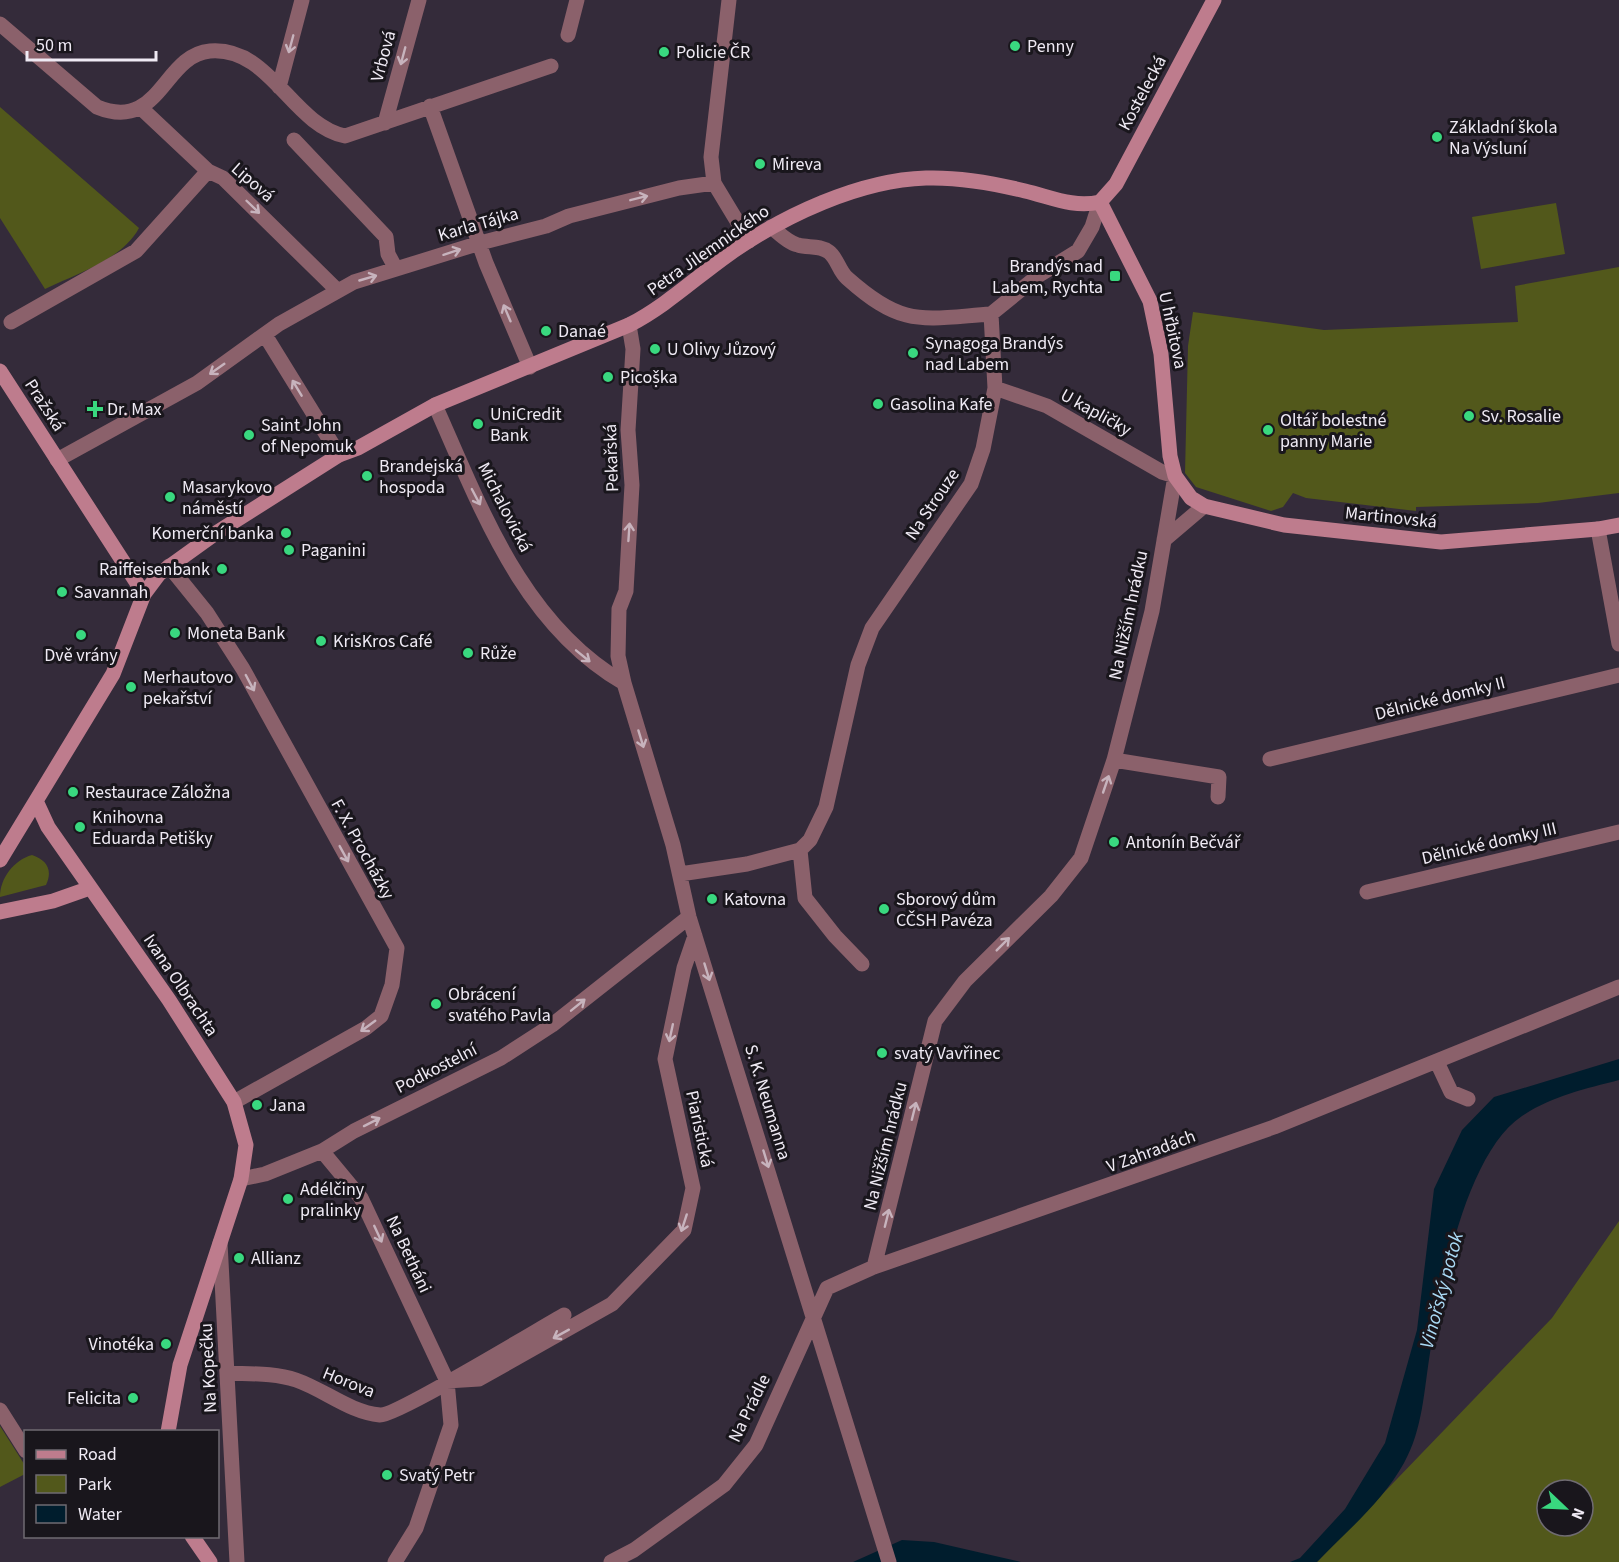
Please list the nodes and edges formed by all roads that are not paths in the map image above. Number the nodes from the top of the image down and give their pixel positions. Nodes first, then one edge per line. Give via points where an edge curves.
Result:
1 (302, 0) edge
2 (419, 0) edge
3 (577, 0) edge
4 (729, 0) edge
5 (1214, 0) edge
6 (0, 24) edge
7 (568, 35) dead end
8 (551, 66) dead end
9 (279, 87) junction
10 (430, 106) junction
11 (141, 108) junction
12 (385, 123) junction
13 (294, 140) dead end
14 (207, 171) junction
15 (714, 183) junction
16 (1100, 202) junction
17 (771, 227) junction
18 (749, 240) junction
19 (480, 243) junction
20 (396, 269) junction
21 (336, 289) junction
22 (991, 314) junction
23 (10, 322) dead end
24 (629, 325) junction
25 (265, 335) junction
26 (530, 367) junction
27 (0, 371) edge
28 (995, 388) junction
29 (435, 405) junction
30 (339, 455) junction
31 (57, 460) junction
32 (1175, 476) junction
33 (1204, 506) junction
34 (1619, 525) edge
35 (1598, 529) junction
36 (1164, 540) junction
37 (169, 566) junction
38 (144, 594) junction
39 (1619, 644) edge
40 (1619, 675) edge
41 (624, 684) junction
42 (1270, 759) dead end
43 (1114, 760) junction
44 (1218, 797) dead end
45 (36, 801) junction
46 (1619, 832) edge
47 (800, 850) junction
48 (0, 860) edge
49 (680, 873) junction
50 (90, 888) junction
51 (1367, 892) dead end
52 (0, 912) edge
53 (689, 917) junction
54 (695, 936) junction
55 (862, 964) dead end
56 (1619, 987) edge
57 (1437, 1062) junction
58 (1468, 1098) dead end
59 (234, 1102) junction
60 (322, 1151) junction
61 (241, 1179) junction
62 (220, 1243) junction
63 (874, 1267) junction
64 (564, 1315) dead end
65 (812, 1316) junction
66 (228, 1373) junction
67 (447, 1381) junction
68 (0, 1410) edge
69 (168, 1430) edge
70 (24, 1448) edge
71 (193, 1538) edge
72 (210, 1562) edge
73 (237, 1562) edge
74 (395, 1562) edge
75 (611, 1562) edge
76 (889, 1562) edge

1 -> 9 street
2 -> 12 street, Vrbová
3 - 7 street
4 - 15 street via 711,157
5 - 16 main road, Kostelecká via 1116,184
6 - 11 street via 98,107 113,114
8 - 10 street
9 - 11 street via 256,65 233,52 209,51 192,57
9 - 12 street via 328,132 345,136
10 - 12 street
10 - 19 street
11 - 14 street, Lipová
13 - 20 street via 386,237 388,255
14 -> 21 street, Lipová via 223,178
14 - 23 street via 136,251
15 - 18 street
19 -> 15 street, Karla Tájka via 569,216
16 - 17 main road, Petra Jilemnického via 1075,205 972,181 894,180 878,182
16 - 22 street via 1092,227 1078,250
16 - 32 main road, U hřbitova via 1150,301 1161,354
17 - 18 main road, Petra Jilemnického
17 - 22 street via 796,245 830,252 852,282 887,309 904,316 921,319
18 - 24 main road, Petra Jilemnického
20 -> 19 street, Karla Tájka
26 -> 19 street
21 -> 20 street, Karla Tájka
21 - 25 street, Karla Tájka
22 - 28 street, Na Strouze
24 - 26 main road, Petra Jilemnického
41 -> 24 street, Pekařská via 618,632 619,609 626,591 632,485 628,430 633,349
30 -> 25 street
25 -> 31 street via 188,388
26 - 29 main road, Petra Jilemnického
27 - 31 main road, Pražská
28 - 32 street, U kapličky via 1047,406
28 - 47 street, Na Strouze via 983,449 971,484 872,628 858,665 826,807 810,840
29 - 30 main road, Petra Jilemnického
29 -> 41 street, Michalovická via 475,494 528,593 576,650
30 - 37 main road
31 - 38 main road
32 - 33 main road, Martinovská via 1191,498
32 - 36 street, Na Nižším hrádku
33 - 35 main road, Martinovská via 1284,525 1441,542
33 - 36 street
34 - 35 main road, Martinovská
35 - 39 street
36 - 43 street, Na Nižším hrádku via 1152,611
37 - 38 main road
37 -> 59 street, F. X. Procházky via 207,613 243,669 397,948 392,985 381,1016
38 - 45 main road via 113,674
40 - 42 street, Dělnické domky II
41 -> 49 street, S. K. Neumanna
43 - 44 street via 1219,777
63 -> 43 street, Na Nižším hrádku via 935,1021 965,981 1051,896 1081,858
45 - 48 main road
45 - 50 main road, Ivana Olbrachta via 48,827
46 - 51 street, Dělnické domky III
47 - 49 street via 747,864
47 - 55 street via 805,898
49 - 53 street, S. K. Neumanna
50 - 52 main road via 53,901
50 - 59 main road, Ivana Olbrachta via 169,1000
53 - 54 street, S. K. Neumanna
60 -> 53 street, Podkostelní via 501,1058 552,1025
54 -> 65 street, S. K. Neumanna
54 -> 67 street, Piaristická via 684,968 665,1059 693,1188 684,1230 612,1304 479,1379
56 - 57 street, V Zahradách
57 - 58 street via 1451,1092
57 - 63 street, V Zahradách via 1241,1139
59 - 61 main road, Ivana Olbrachta via 246,1145
60 - 61 street, Podkostelní via 265,1174
60 -> 67 street, Na Betháni via 361,1198
61 - 62 main road, Ivana Olbrachta
62 - 66 street, Na Kopečku
62 - 69 main road, Ivana Olbrachta via 180,1365
63 - 65 street via 827,1287
64 - 67 street, Horova
65 - 75 street, Na Prádle via 756,1445 724,1485 634,1550
65 - 76 street, S. K. Neumanna
66 - 67 street, Horova via 296,1380 345,1405 382,1415
66 - 73 street, Na Kopečku
67 - 74 street, Na Betháni via 451,1425 417,1528
68 - 70 street
71 - 72 main road

